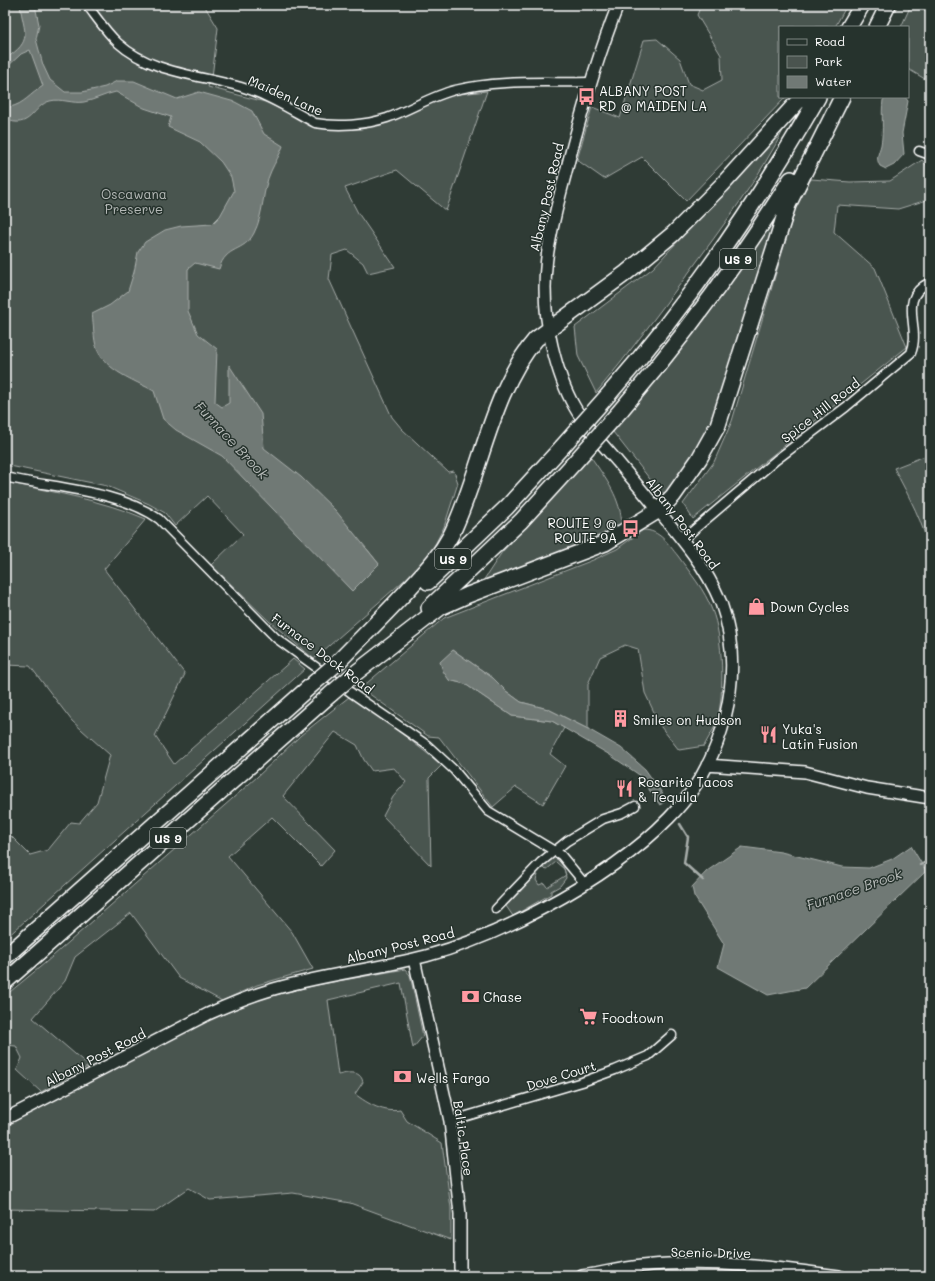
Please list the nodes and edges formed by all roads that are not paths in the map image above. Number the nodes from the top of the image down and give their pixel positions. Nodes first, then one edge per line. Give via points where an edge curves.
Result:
1 (87, 5) edge
2 (618, 5) edge
3 (862, 5) edge
4 (866, 5) edge
5 (888, 5) edge
6 (850, 26) edge
7 (856, 26) edge
8 (878, 26) edge
9 (591, 82) junction
10 (801, 98) edge
11 (817, 98) edge
12 (840, 98) edge
13 (841, 98) edge
14 (919, 151) dead end
15 (930, 156) edge
16 (930, 282) edge
17 (548, 332) junction
18 (5, 477) edge
19 (659, 510) junction
20 (682, 540) junction
21 (336, 664) junction
22 (353, 675) junction
23 (707, 765) junction
24 (930, 798) edge
25 (635, 806) dead end
26 (554, 851) junction
27 (585, 884) junction
28 (496, 909) dead end
29 (5, 956) edge
30 (414, 959) junction
31 (5, 982) edge
32 (672, 1035) dead end
33 (5, 1119) edge
34 (450, 1121) junction
35 (462, 1276) edge
36 (582, 1276) edge
37 (839, 1276) edge

1 - 9 street, Maiden Lane via 107,32 131,53 168,69 260,94 315,123 324,125 376,121 461,89 509,83
2 - 9 main road, Albany Post Road
3 - 6 highway
4 - 7 highway
5 - 8 highway
9 - 17 main road, Albany Post Road via 547,247 544,289
10 - 17 highway via 722,185 673,234
11 - 21 highway, US 9, bridge via 768,180 723,247 640,359 526,488 448,563
12 - 22 highway, US 9, bridge via 739,258 655,371 549,492 492,549
13 - 19 highway via 788,205 718,424 695,466
14 - 15 street
16 - 20 street, Spice Hill Road via 920,287 912,300 915,345 911,353 776,460
17 - 19 main road, Albany Post Road via 558,370 575,407 587,426
17 - 21 highway via 536,339 511,376 464,506 439,555
18 - 26 street, Furnace Dock Road via 105,497 144,510 159,518 276,638 427,745 454,770 492,814
19 - 20 main road, Albany Post Road
19 - 22 highway via 593,549 468,595 441,608
20 - 23 main road, Albany Post Road via 705,572 720,600 730,648 727,707 720,734
21 - 29 highway, US 9, bridge
22 - 31 highway, US 9, bridge
23 - 24 main road via 805,772 867,788
23 - 27 main road, Albany Post Road via 688,796 668,819 637,846
25 - 26 street via 594,824
26 - 27 street, Furnace Dock Road via 567,860
26 - 28 street via 536,866
27 - 30 main road, Albany Post Road via 510,924 452,948
30 - 33 main road, Albany Post Road via 280,987 243,999 208,1014
30 - 34 main road, Baltic Place
32 - 34 street, Dove Court via 648,1056 615,1070
34 - 35 main road, Baltic Place via 460,1214
36 - 37 main road, Scenic Drive via 642,1266 714,1263

